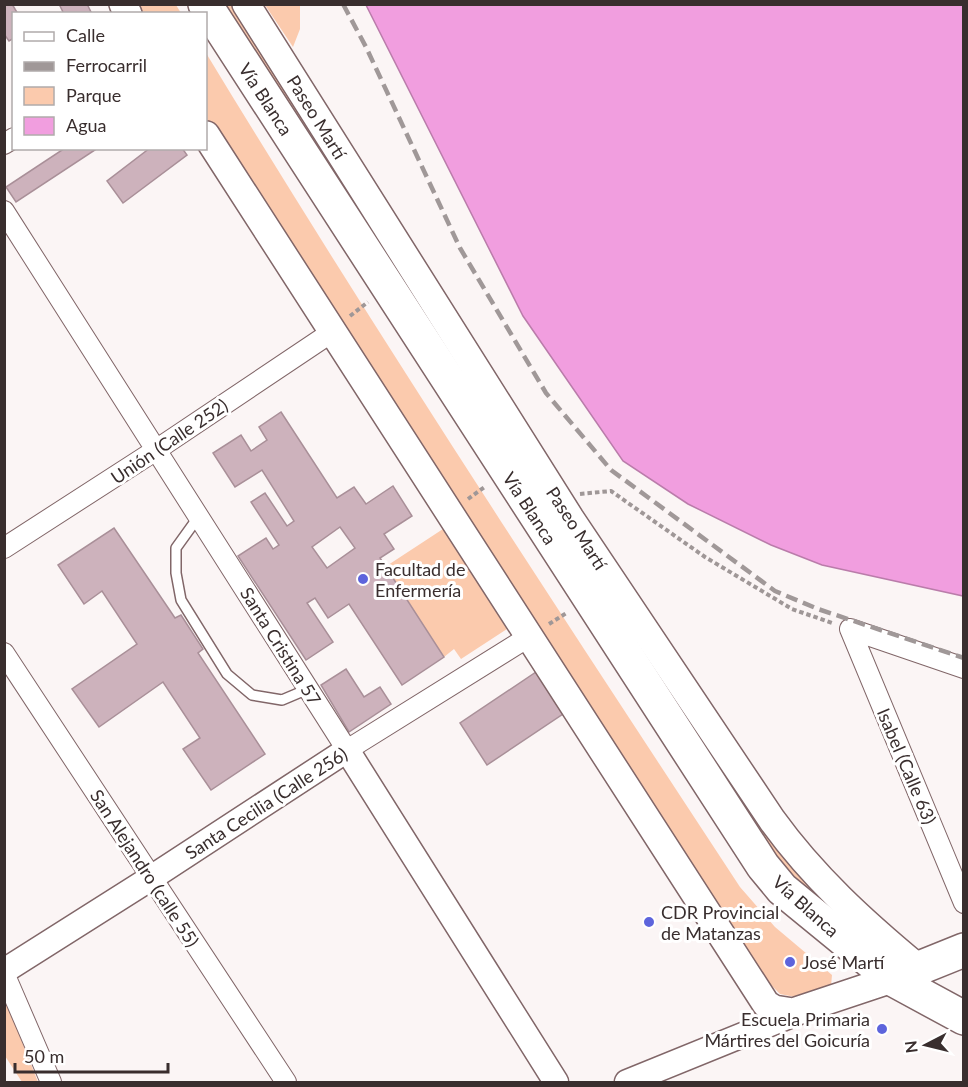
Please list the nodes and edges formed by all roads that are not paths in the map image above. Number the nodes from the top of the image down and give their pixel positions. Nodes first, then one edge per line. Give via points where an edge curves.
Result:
1 (205, 4) edge
2 (246, 4) edge
3 (207, 137) edge
4 (4, 211) edge
5 (332, 332) junction
6 (156, 450) junction
7 (199, 516) junction
8 (4, 548) edge
9 (530, 636) junction
10 (4, 653) edge
11 (963, 668) edge
12 (308, 689) junction
13 (347, 750) junction
14 (151, 878) junction
15 (963, 903) edge
16 (963, 950) edge
17 (4, 972) edge
18 (904, 973) junction
19 (963, 1006) edge
20 (807, 1009) junction
21 (963, 1018) edge
22 (51, 1083) edge
23 (286, 1083) edge
24 (556, 1083) edge
25 (627, 1083) edge

1 - 18 highway, Vía Blanca via 763,866 782,889
2 - 18 main road, Paseo Martí via 570,518 772,820 819,878 870,927
3 - 5 main road
4 - 6 street, Santa Cristina 57
5 - 6 street, Unión (Calle 252)
5 - 9 main road
6 - 7 street, Santa Cristina 57
6 - 8 street, Unión (Calle 252)
7 - 12 street, Santa Cristina 57
7 - 12 lane via 176,548 176,573 181,600 227,674 252,694 282,700
9 - 13 street, Santa Cecilia (Calle 256)
9 - 20 main road via 762,999 783,1011
10 - 14 street, San Alejandro (calle 55)
11 - 15 street, Isabel (Calle 63) via 850,629
12 - 13 street, Santa Cristina 57
13 - 14 street, Santa Cecilia (Calle 256)
13 - 24 street, Santa Cristina 57
14 - 17 street, Santa Cecilia (Calle 256)
14 - 23 street, San Alejandro (calle 55)
16 - 18 highway
17 - 22 street
18 - 19 highway, Paseo Martí
18 - 20 main road
18 - 21 highway
20 - 25 street

